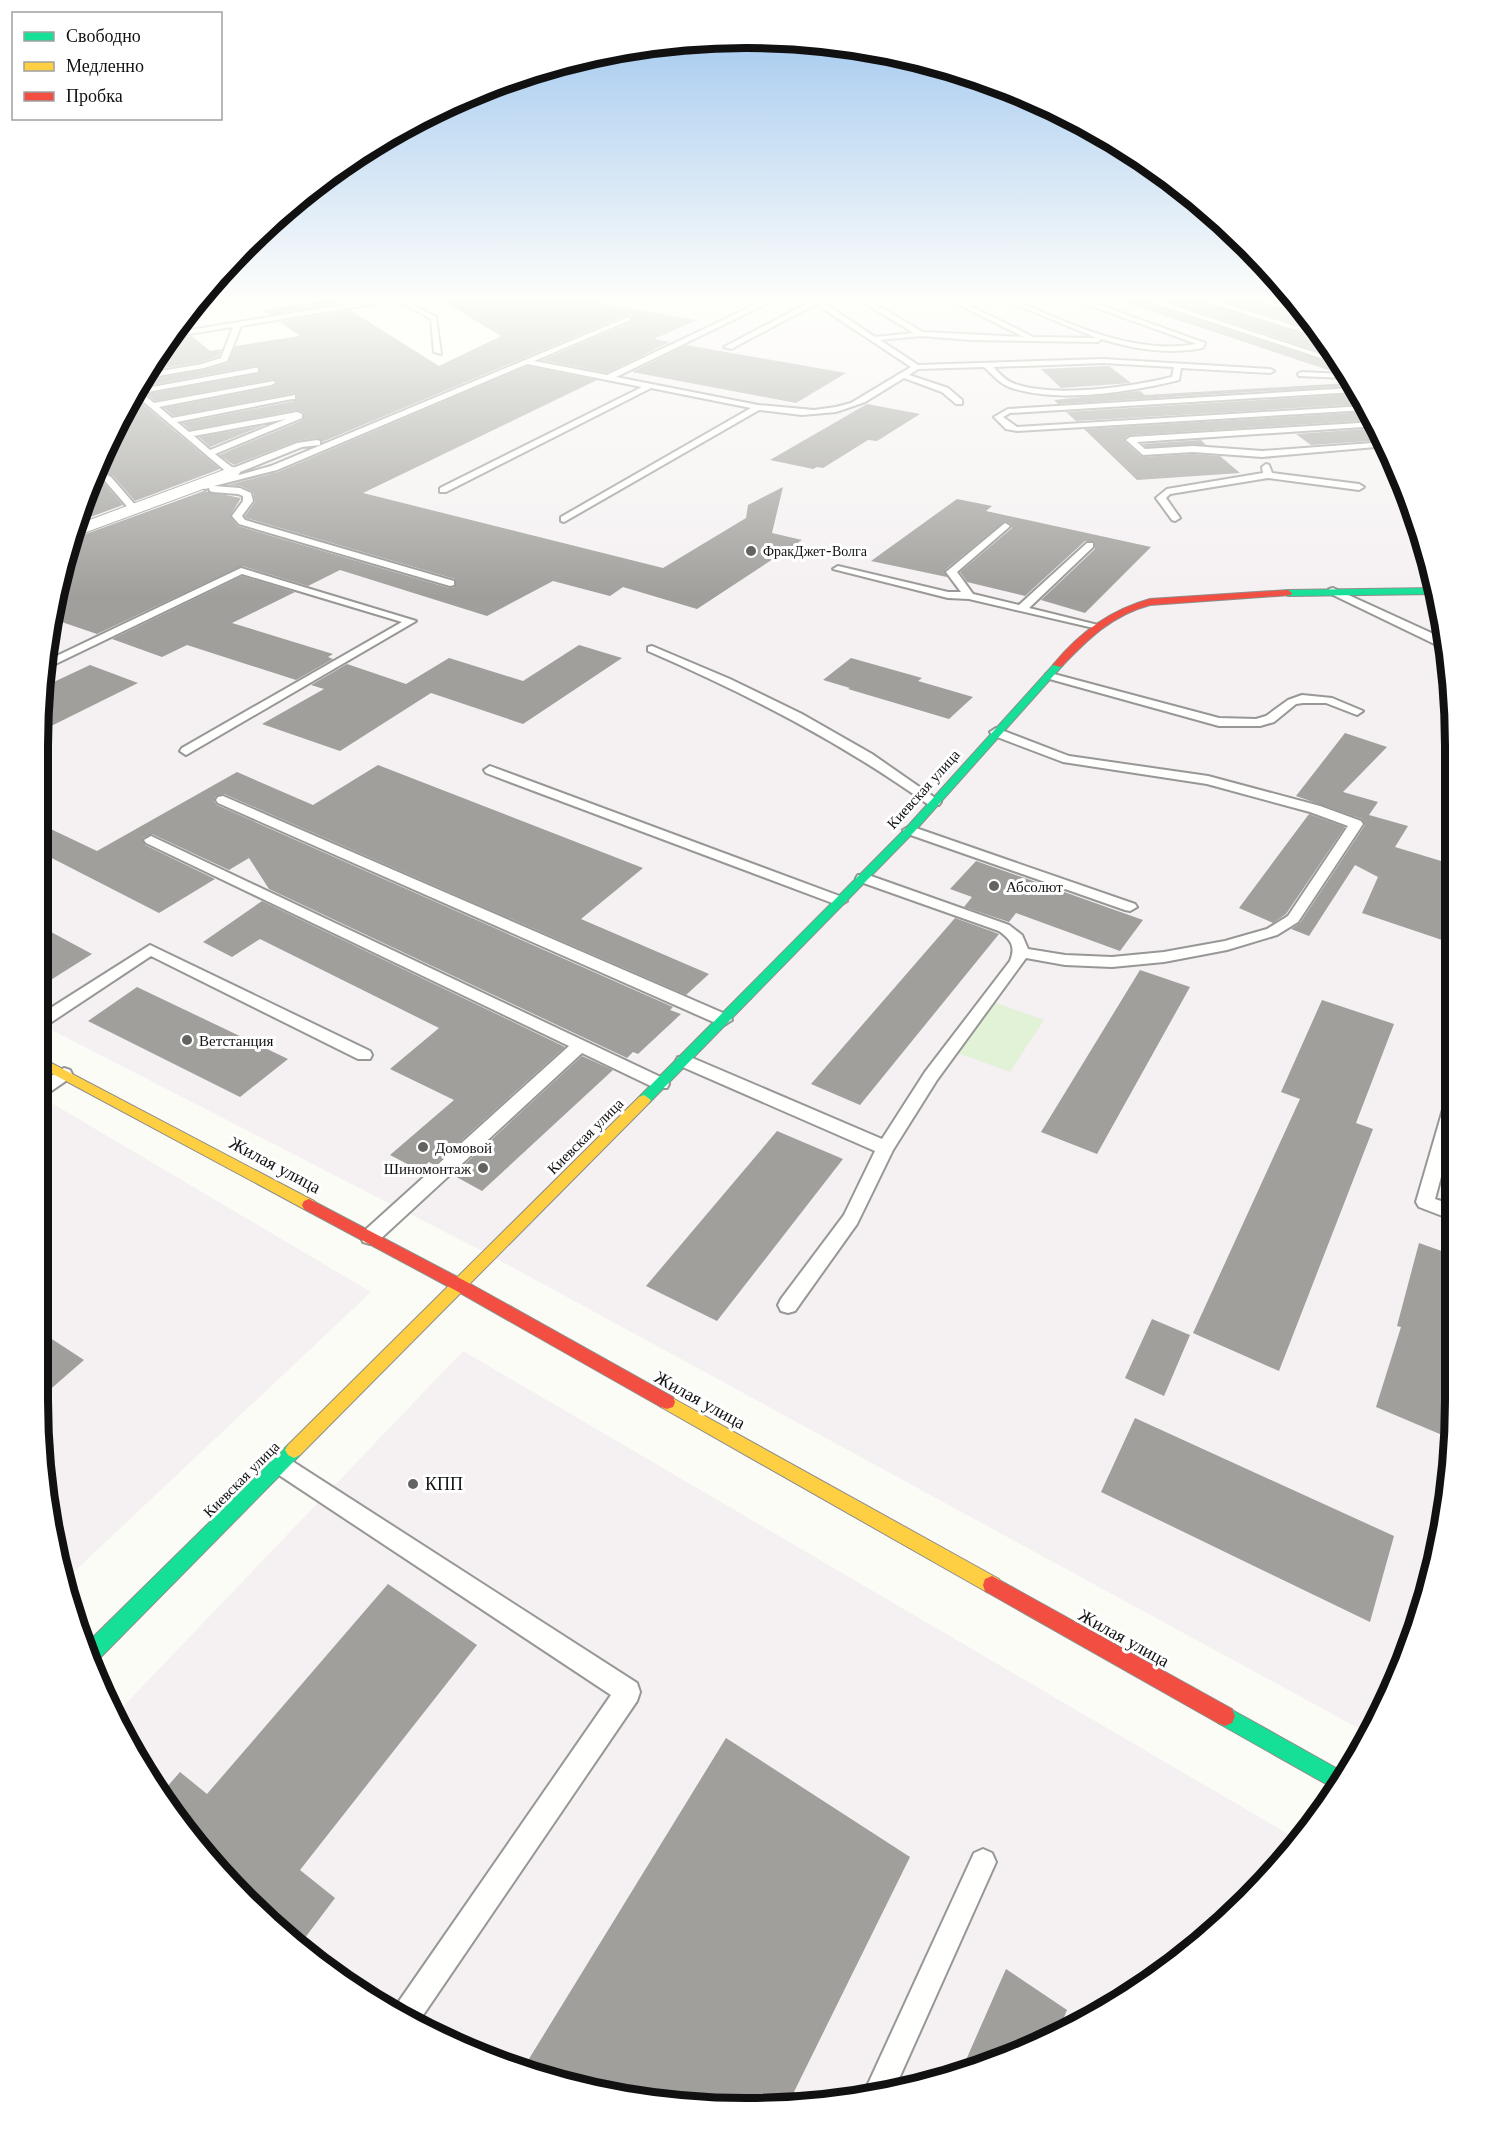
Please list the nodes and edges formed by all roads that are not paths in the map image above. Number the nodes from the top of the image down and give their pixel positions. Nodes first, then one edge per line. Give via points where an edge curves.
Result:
1 (204, 396) edge
2 (446, 396) edge
3 (630, 396) edge
4 (702, 396) edge
5 (867, 396) edge
6 (952, 396) edge
7 (1253, 396) edge
8 (142, 397) edge
9 (292, 397) dead end
10 (959, 402) dead end
11 (153, 406) junction
12 (758, 407) junction
13 (1357, 409) edge
14 (171, 421) junction
15 (1366, 425) edge
16 (188, 435) junction
17 (340, 441) junction
18 (1376, 445) edge
19 (210, 453) junction
20 (1262, 454) junction
21 (232, 472) junction
22 (1268, 475) junction
23 (103, 476) edge
24 (1359, 487) dead end
25 (443, 490) dead end
26 (178, 492) junction
27 (134, 509) junction
28 (1175, 518) dead end
29 (564, 519) dead end
30 (1005, 526) dead end
31 (83, 529) edge
32 (1090, 545) dead end
33 (838, 569) dead end
34 (450, 583) dead end
35 (1333, 591) junction
36 (1427, 591) edge
37 (969, 596) junction
38 (1020, 609) junction
39 (1094, 627) junction
40 (1437, 640) edge
41 (652, 649) dead end
42 (53, 662) edge
43 (1050, 676) junction
44 (1357, 711) dead end
45 (996, 732) junction
46 (186, 751) dead end
47 (490, 770) dead end
48 (223, 800) dead end
49 (934, 802) junction
50 (909, 830) junction
51 (151, 840) dead end
52 (863, 878) junction
53 (840, 902) junction
54 (1130, 907) dead end
55 (1022, 952) junction
56 (48, 1016) edge
57 (724, 1020) junction
58 (580, 1045) junction
59 (364, 1055) dead end
60 (684, 1060) junction
61 (48, 1066) edge
62 (63, 1074) junction
63 (661, 1084) junction
64 (48, 1085) edge
65 (1445, 1131) edge
66 (885, 1148) junction
67 (1445, 1210) edge
68 (370, 1237) junction
69 (459, 1285) junction
70 (788, 1305) dead end
71 (280, 1463) junction
72 (94, 1649) edge
73 (1334, 1777) edge
74 (983, 1862) dead end
75 (409, 2011) edge
76 (881, 2085) edge

1 - 11 lane
2 - 17 lane
3 - 25 lane
4 - 12 lane
5 - 12 lane via 849,407 819,412
6 - 10 lane
7 - 13 lane via 1008,411 998,417 1017,429
8 - 11 lane
9 - 14 lane
11 - 14 lane
12 - 29 lane
14 - 16 lane
15 - 20 lane via 1130,440 1143,452 1194,449
16 - 19 lane
16 - 19 lane via 299,416
17 - 21 lane via 300,445
17 - 26 lane via 274,468
18 - 20 lane
19 - 21 lane
20 - 22 lane
21 - 26 street
22 - 24 lane
22 - 28 lane via 1167,492 1161,498
23 - 27 lane
26 - 27 street
26 - 34 lane via 240,490 248,495 237,516 242,522
27 - 31 street
30 - 37 lane via 951,572
32 - 38 lane
33 - 37 lane via 948,595
35 - 36 street, Киевская улица
35 - 39 street, Киевская улица via 1150,602 1132,606
35 - 40 lane
37 - 38 lane
38 - 39 lane
39 - 43 street, Киевская улица
41 - 49 lane via 742,687 836,736
42 - 46 lane via 241,571 411,621
43 - 44 lane via 1219,722 1256,723 1302,699 1328,700
43 - 45 street, Киевская улица
45 - 49 street, Киевская улица
45 - 55 lane via 1067,759 1208,780 1356,824 1293,919 1272,932 1164,957 1112,962 1065,960
47 - 53 lane
48 - 57 lane
49 - 50 street, Киевская улица
50 - 52 street, Киевская улица
50 - 54 lane
51 - 58 lane
52 - 53 street, Киевская улица
52 - 55 lane via 1004,928 1016,936
53 - 57 street, Киевская улица
55 - 66 lane via 931,1076
56 - 59 lane via 150,950
57 - 60 street, Киевская улица
58 - 63 lane
58 - 68 lane
60 - 63 street, Киевская улица
60 - 66 lane
61 - 62 street, Жилая улица
62 - 64 lane
62 - 68 street, Жилая улица
63 - 69 street, Киевская улица
65 - 67 lane via 1425,1202
66 - 70 lane via 851,1219
68 - 69 street, Жилая улица
69 - 71 street, Киевская улица
69 - 73 street, Жилая улица
71 - 72 street, Киевская улица
71 - 75 lane via 628,1692
74 - 76 lane

